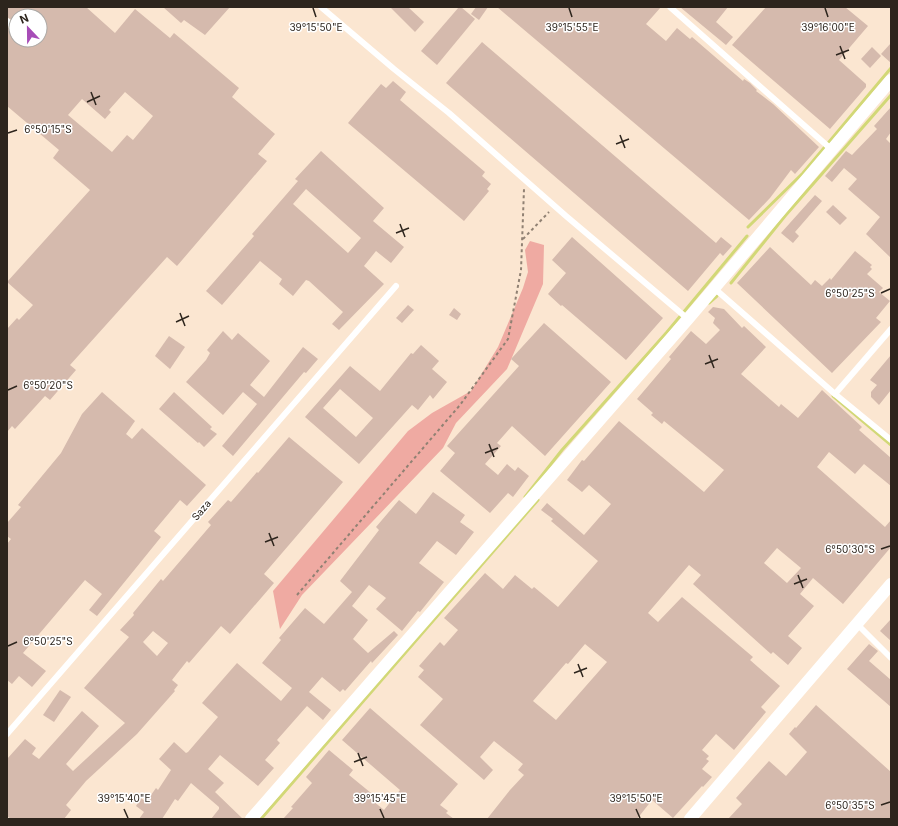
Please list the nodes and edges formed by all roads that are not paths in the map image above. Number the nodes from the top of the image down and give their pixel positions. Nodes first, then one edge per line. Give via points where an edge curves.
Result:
1 (322, 7) edge
2 (670, 7) edge
3 (891, 80) edge
4 (831, 149) junction
5 (396, 286) dead end
6 (714, 288) junction
7 (684, 316) junction
8 (891, 329) edge
9 (835, 394) junction
10 (891, 440) edge
11 (891, 584) edge
12 (857, 624) junction
13 (891, 658) edge
14 (7, 734) edge
15 (251, 819) edge
16 (690, 819) edge

1 - 7 lane
1 - 7 lane
2 - 4 lane
3 - 4 street
4 - 6 street
5 - 14 lane, Saza
6 - 7 street
6 - 9 lane
7 - 15 street
8 - 9 lane
9 - 10 lane
11 - 12 street
12 - 13 lane
12 - 16 street

